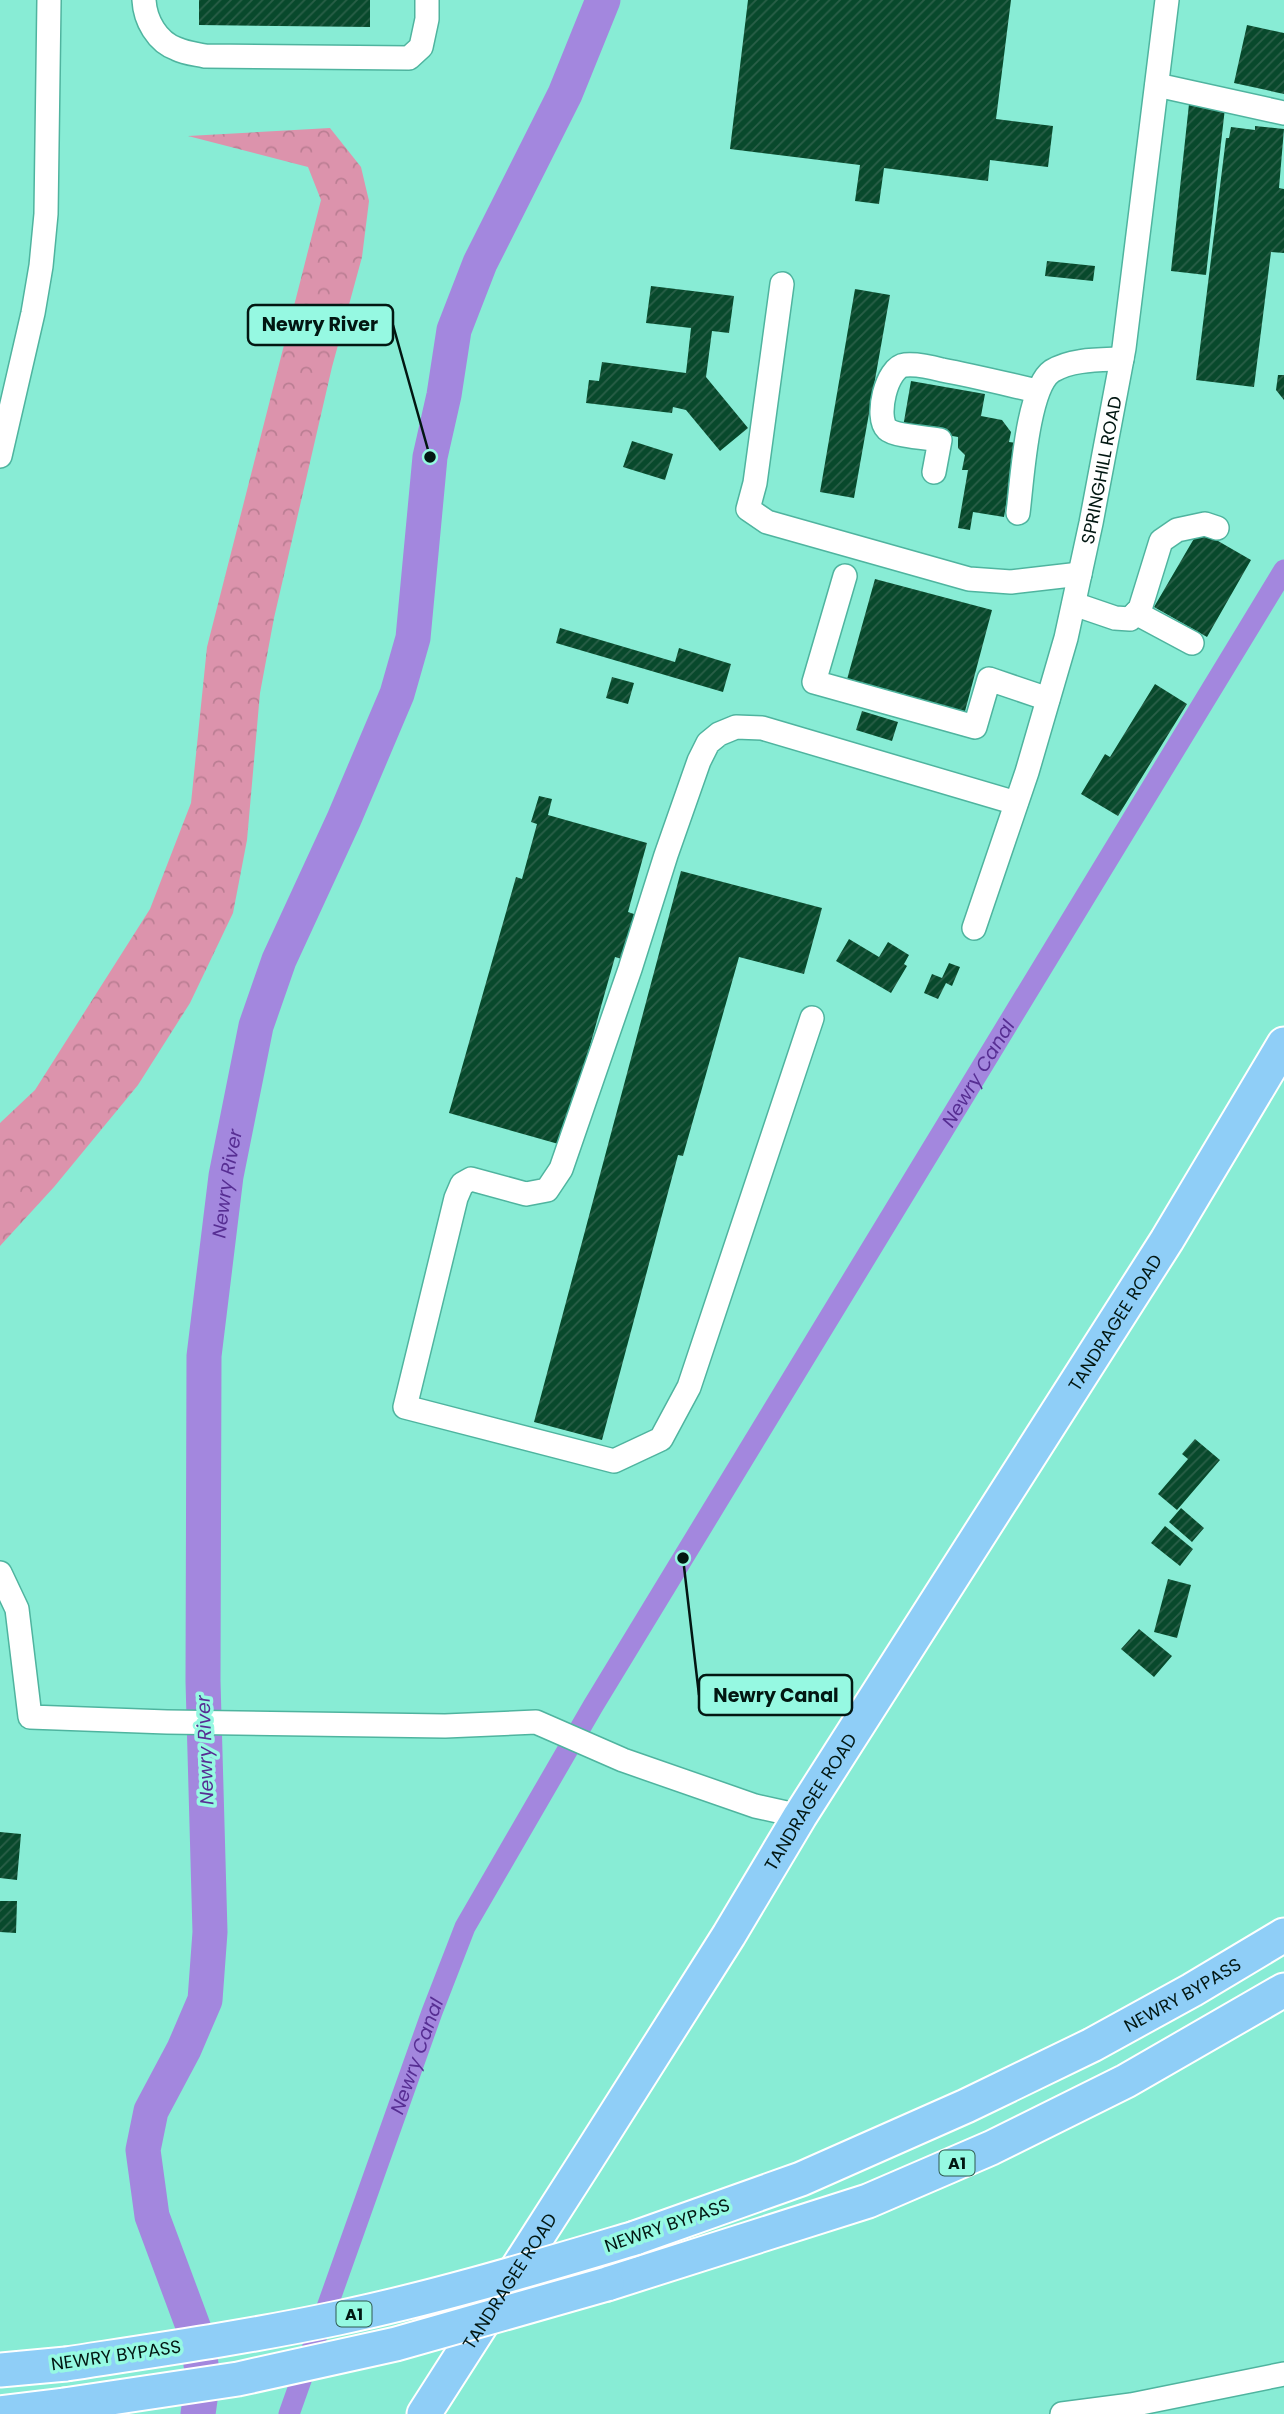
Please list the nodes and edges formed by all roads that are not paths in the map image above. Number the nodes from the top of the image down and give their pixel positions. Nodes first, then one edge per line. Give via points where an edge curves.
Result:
1 (49, 0) edge
2 (144, 0) edge
3 (427, 0) edge
4 (1167, 0) edge
5 (1157, 85) junction
6 (1284, 113) edge
7 (782, 284) dead end
8 (1122, 359) junction
9 (9, 385) edge
10 (1037, 391) junction
11 (0, 456) edge
12 (934, 472) dead end
13 (1018, 513) dead end
14 (1217, 528) dead end
15 (1080, 574) junction
16 (845, 576) dead end
17 (1074, 604) junction
18 (1136, 612) junction
19 (1192, 643) dead end
20 (1048, 699) junction
21 (1016, 803) junction
22 (974, 928) dead end
23 (812, 1018) dead end
24 (1284, 1044) edge
25 (0, 1573) edge
26 (800, 1816) junction
27 (1284, 1935) edge
28 (1284, 1990) edge
29 (0, 2370) edge
30 (1284, 2374) edge
31 (0, 2413) edge
32 (424, 2414) edge
33 (1062, 2414) edge

1 - 9 street via 46,214 33,313
2 - 3 street via 145,15 158,36 175,49 195,54 409,58 421,47
4 - 5 street, SPRINGHILL ROAD
5 - 6 street
5 - 8 street, SPRINGHILL ROAD
7 - 15 street via 748,509 767,522 969,579 1011,582
8 - 10 street via 1063,365 1049,373
8 - 15 street, SPRINGHILL ROAD
9 - 11 street
10 - 12 street via 926,367 894,369 888,380 883,423 891,432 940,440
10 - 13 street
14 - 18 street via 1205,524 1177,530 1161,541
15 - 17 street, SPRINGHILL ROAD
16 - 20 street via 814,682 975,727 989,679
17 - 18 street via 1115,618 1130,619
17 - 20 street, SPRINGHILL ROAD
18 - 19 street
20 - 21 street, SPRINGHILL ROAD
21 - 22 street, SPRINGHILL ROAD
21 - 23 street via 762,728 736,727 708,743 561,1169 547,1189 526,1194 471,1179 462,1184 405,1407 614,1461 661,1439 689,1387
24 - 26 highway, TANDRAGEE ROAD via 1167,1240
25 - 26 street via 17,1609 30,1717 445,1726 536,1722 623,1760 755,1806
26 - 32 highway, TANDRAGEE ROAD
27 - 29 highway, NEWRY BYPASS / A1, bridge via 1092,2045 965,2106 801,2179 635,2238 340,2318 66,2364
28 - 31 highway, A1, bridge via 1126,2081 991,2148 868,2200 607,2284 396,2344 265,2374
30 - 33 street

